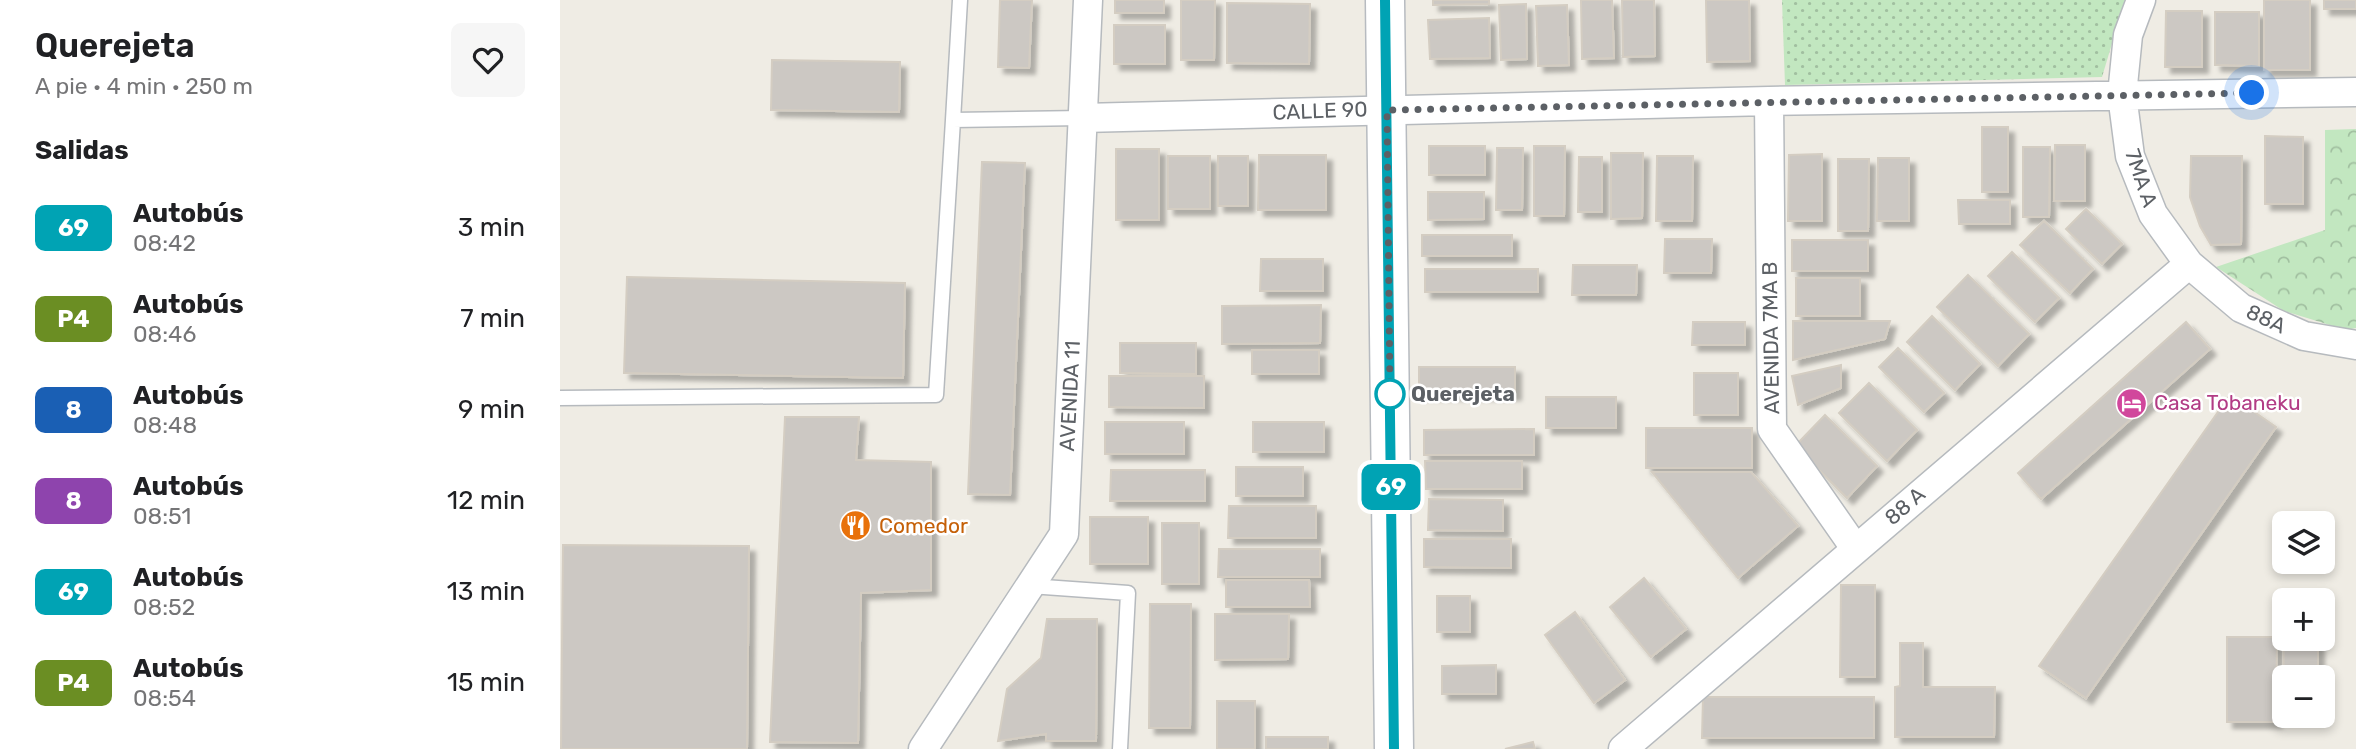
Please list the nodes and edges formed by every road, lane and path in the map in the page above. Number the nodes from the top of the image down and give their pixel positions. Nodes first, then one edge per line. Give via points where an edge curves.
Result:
1 (960, 0) edge
2 (1088, 0) edge
3 (1385, 0) edge
4 (2141, 0) edge
5 (2356, 92) edge
6 (2122, 95) junction
7 (1769, 101) junction
8 (1387, 110) junction
9 (1083, 118) junction
10 (953, 120) junction
11 (2189, 264) junction
12 (2356, 345) edge
13 (560, 398) edge
14 (1855, 548) junction
15 (1030, 586) junction
16 (923, 749) edge
17 (1120, 749) edge
18 (1394, 749) edge
19 (1623, 749) edge

1 - 10 lane
2 - 9 street, AVENIDA 11
3 - 8 main road
4 - 6 street, 7MA A via 2129,35
5 - 6 street, CALLE 90
6 - 7 street, CALLE 90
6 - 11 street, 7MA A via 2130,156 2152,214
7 - 8 street, CALLE 90
7 - 14 street, AVENIDA 7MA B via 1772,429
8 - 9 street, CALLE 90
8 - 18 main road
9 - 10 lane
9 - 15 street, AVENIDA 11 via 1064,534
10 - 13 lane via 936,395
11 - 12 street, 88A via 2241,308 2304,336
11 - 14 street, 88 A
14 - 19 street, 88 A
15 - 16 street, AVENIDA 11
15 - 17 lane via 1128,593

